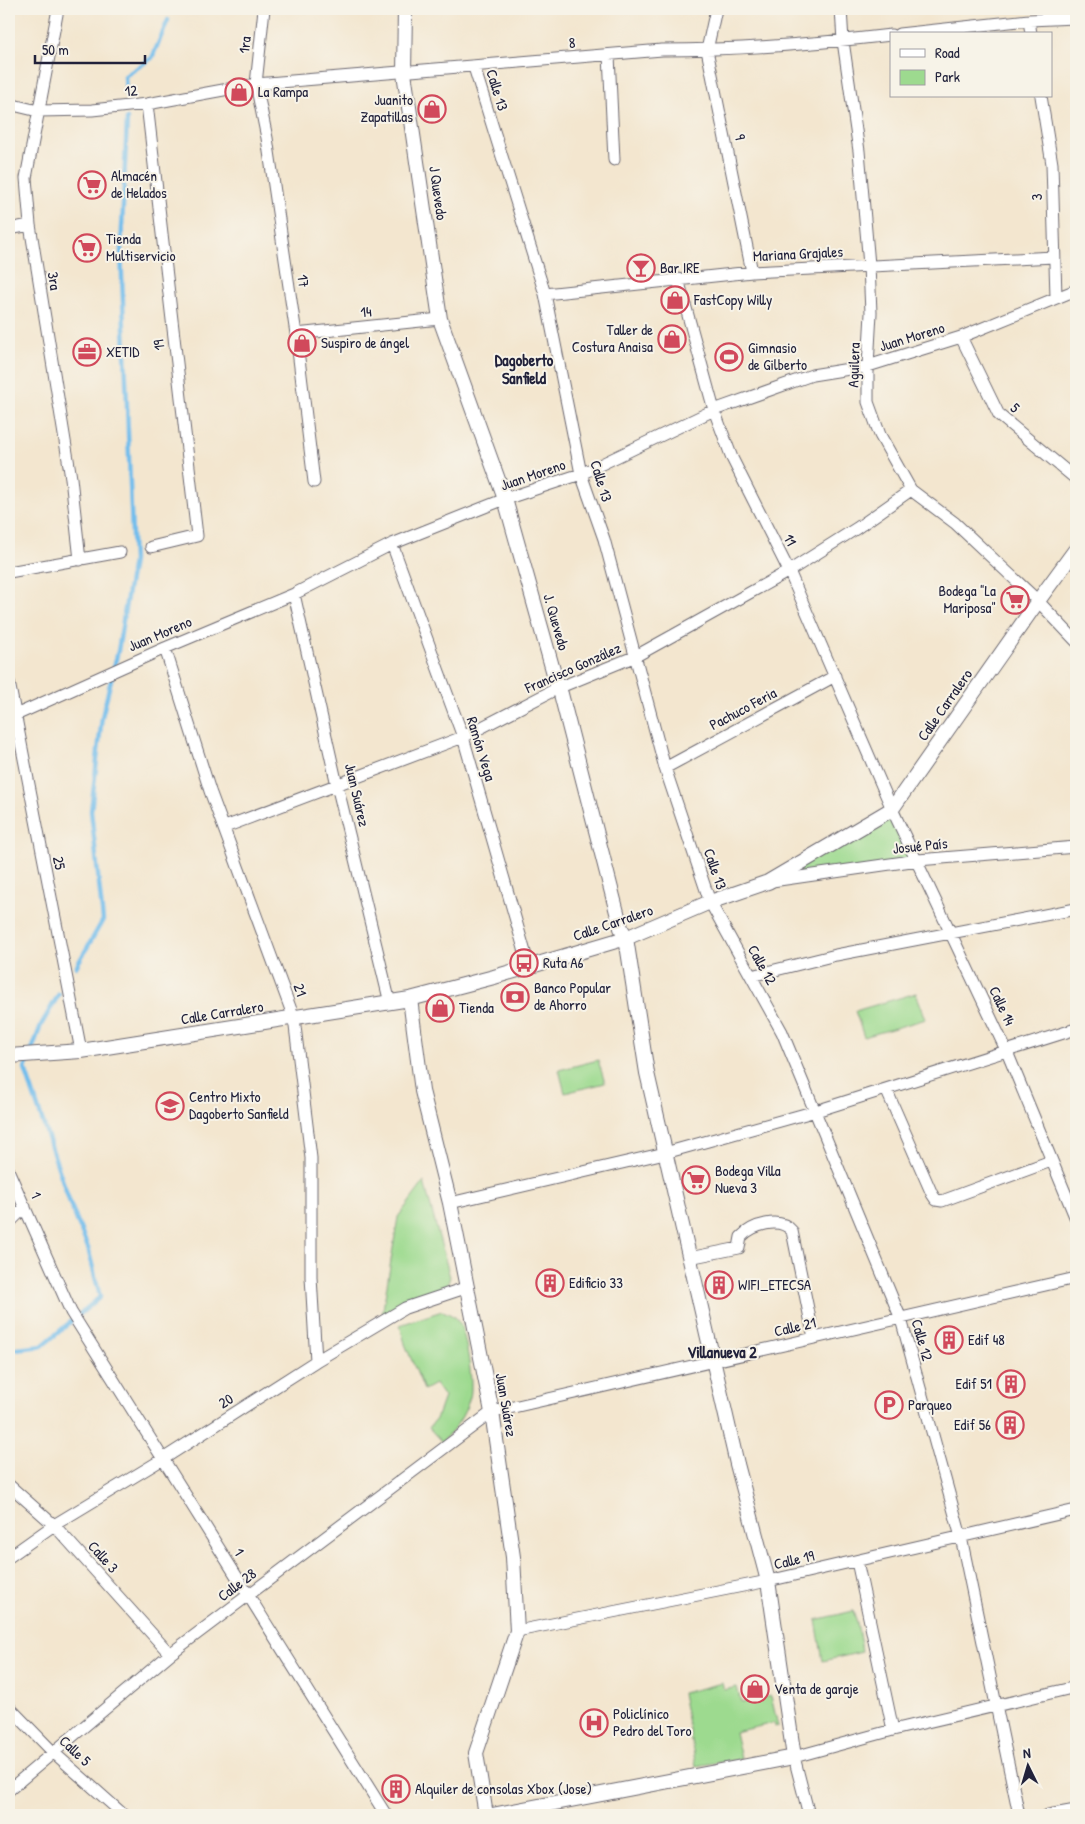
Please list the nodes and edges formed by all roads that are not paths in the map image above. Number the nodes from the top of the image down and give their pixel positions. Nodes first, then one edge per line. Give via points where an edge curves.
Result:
1 (58, 9) edge
2 (264, 9) edge
3 (406, 9) edge
4 (716, 9) edge
5 (841, 9) edge
6 (1076, 18) edge
7 (1029, 20) junction
8 (918, 32) edge
9 (1032, 32) edge
10 (890, 35) edge
11 (843, 41) junction
12 (707, 50) junction
13 (609, 55) junction
14 (474, 67) junction
15 (404, 72) junction
16 (256, 84) junction
17 (1041, 98) edge
18 (9, 104) edge
19 (147, 104) junction
20 (38, 111) junction
21 (614, 160) dead end
22 (30, 226) junction
23 (9, 229) edge
24 (1054, 256) junction
25 (870, 265) junction
26 (752, 272) junction
27 (678, 279) junction
28 (1076, 290) edge
29 (545, 294) junction
30 (1056, 298) junction
31 (440, 319) junction
32 (296, 334) junction
33 (961, 337) junction
34 (868, 366) junction
35 (714, 410) junction
36 (581, 474) junction
37 (1076, 479) edge
38 (314, 482) dead end
39 (911, 490) junction
40 (505, 499) junction
41 (392, 544) junction
42 (151, 547) dead end
43 (1076, 549) edge
44 (120, 552) dead end
45 (80, 560) junction
46 (789, 571) junction
47 (9, 572) edge
48 (294, 594) junction
49 (1038, 601) junction
50 (1076, 641) edge
51 (165, 648) junction
52 (636, 656) junction
53 (835, 676) junction
54 (9, 682) edge
55 (558, 688) junction
56 (12, 716) edge
57 (463, 737) junction
58 (665, 768) junction
59 (337, 785) junction
60 (892, 809) junction
61 (225, 827) junction
62 (1076, 847) edge
63 (918, 860) junction
64 (768, 882) junction
65 (710, 902) junction
66 (1076, 909) edge
67 (951, 933) junction
68 (626, 938) junction
69 (529, 966) junction
70 (751, 976) junction
71 (410, 999) junction
72 (390, 1003) junction
73 (294, 1018) junction
74 (1076, 1029) edge
75 (81, 1051) junction
76 (1007, 1052) junction
77 (10, 1056) edge
78 (886, 1089) junction
79 (816, 1111) junction
80 (665, 1153) junction
81 (1051, 1161) junction
82 (9, 1172) edge
83 (450, 1203) junction
84 (25, 1207) junction
85 (1076, 1219) edge
86 (9, 1223) edge
87 (689, 1258) junction
88 (1076, 1278) edge
89 (468, 1287) junction
90 (900, 1319) junction
91 (814, 1338) junction
92 (316, 1361) junction
93 (713, 1362) junction
94 (492, 1412) junction
95 (163, 1459) junction
96 (9, 1485) edge
97 (1076, 1510) edge
98 (54, 1525) junction
99 (961, 1537) junction
100 (9, 1557) edge
101 (857, 1561) junction
102 (768, 1581) junction
103 (248, 1595) junction
104 (516, 1631) junction
105 (170, 1654) junction
106 (1076, 1687) edge
107 (998, 1706) junction
108 (9, 1707) edge
109 (893, 1730) junction
110 (53, 1752) junction
111 (794, 1757) junction
112 (9, 1790) edge
113 (1076, 1810) edge
114 (124, 1815) edge
115 (386, 1815) edge
116 (486, 1815) edge
117 (492, 1815) edge
118 (809, 1815) edge
119 (1019, 1815) edge
120 (1048, 1815) edge

1 - 20 street, 3ra
2 - 16 street, 1ra
3 - 15 street, J Quevedo
4 - 12 street, 9
5 - 11 street, Aguilera
6 - 7 street
7 - 8 street
7 - 9 street
10 - 11 street, 8
11 - 12 street, 8
11 - 25 street, Aguilera via 860,150
12 - 13 street, 8
12 - 26 street, 9
13 - 14 street, 8
13 - 21 street
14 - 15 street, 8
14 - 29 street, Calle 13
15 - 16 street, 8
15 - 31 street, J Quevedo
16 - 19 street, 12
16 - 32 street, 17
17 - 24 street, 3 via 1052,164
18 - 20 street, 12
19 - 20 street, 12
19 - 42 street, 19 via 197,536
20 - 22 street, 3ra via 26,178
22 - 23 street
22 - 45 street, 3ra via 71,478
24 - 25 street, Mariana Grajales
24 - 30 street, 3
25 - 26 street, Mariana Grajales
25 - 34 street, Aguilera
26 - 27 street, Mariana Grajales
27 - 29 street, Mariana Grajales
27 - 35 street, 11
28 - 30 street, Juan Moreno
29 - 36 street, Calle 13
30 - 33 street, Juan Moreno
31 - 32 street, 14
31 - 40 street, J. Quevedo
32 - 38 street, 17
33 - 34 street, Juan Moreno
33 - 37 street, 5 via 999,416
34 - 35 street, Juan Moreno via 812,375
34 - 39 street, Aguilera via 868,402 880,435
35 - 36 street, Juan Moreno
35 - 46 street, 11 via 732,458
36 - 40 street, Juan Moreno
36 - 52 street, Calle 13 via 604,539
39 - 46 street, Francisco González
39 - 49 street, Aguilera via 955,523
40 - 41 street, Juan Moreno
40 - 55 street, J. Quevedo
41 - 48 street, Juan Moreno
41 - 57 street, Ramón Vega
43 - 49 street, Calle Carralero
44 - 45 street
45 - 47 street
46 - 52 street, Francisco González
46 - 53 street, 11
48 - 51 street, Juan Moreno
48 - 59 street, Juan Suárez
49 - 50 street, Aguilera
49 - 60 street, Calle Carralero
51 - 56 street, Juan Moreno
51 - 61 street, 21 via 210,791
52 - 55 street, Francisco González
52 - 58 street, Calle 13
53 - 58 street, Pachuco Feria
53 - 60 street, 11
54 - 56 street, 25
55 - 57 street, Francisco González
55 - 68 street, J. Quevedo
56 - 75 street, 25
57 - 59 street, Francisco González
57 - 69 street, Ramón Vega
58 - 65 street, Calle 13
59 - 61 street, Francisco González
59 - 72 street, Juan Suárez
60 - 63 street, Calle 14
60 - 64 street, Calle Carralero
61 - 73 street, 21
62 - 63 street, Josué País
63 - 64 street, Josué País
63 - 67 street, Calle 14
64 - 65 street, Calle Carralero
65 - 68 street, Calle Carralero
65 - 70 street, Calle 12
66 - 67 street
67 - 70 street via 836,955
67 - 76 street, Calle 14
68 - 69 street, Calle Carralero
68 - 80 street, J. Quevedo via 647,1073
69 - 71 street, Calle Carralero
70 - 79 street, Calle 12 via 782,1032
71 - 72 street, Calle Carralero
71 - 83 street, Juan Suárez via 422,1091
72 - 73 street, Calle Carralero
73 - 75 street, Calle Carralero
73 - 92 street, 21 via 311,1158 311,1277
74 - 76 street
75 - 77 street, Calle Carralero
76 - 78 street
76 - 81 street, Calle 14
78 - 79 street
78 - 81 street via 936,1200 942,1201
79 - 80 street
79 - 90 street, Calle 12
80 - 83 street
80 - 87 street, J. Quevedo
81 - 85 street, Calle 14
82 - 84 street, 1
83 - 89 street, Juan Suárez
84 - 86 street
84 - 95 street, 1 via 71,1312
87 - 91 street via 739,1248 741,1237 753,1227 780,1222 787,1225 793,1234
87 - 93 street, J. Quevedo
88 - 90 street, Calle 21
89 - 92 street, 20 via 405,1308
89 - 94 street, Juan Suárez
90 - 91 street, Calle 21
90 - 99 street, Calle 12
91 - 93 street, Calle 21
92 - 95 street, 20
93 - 94 street, Calle 21
93 - 102 street, J. Quevedo
94 - 103 street, Calle 28
94 - 104 street, Juan Suárez via 512,1557
95 - 98 street, 20
95 - 103 street, 1
96 - 98 street, Calle 3
97 - 99 street, Calle 19
98 - 100 street, 20
98 - 105 street, Calle 3
99 - 101 street, Calle 19
99 - 107 street, Calle 12
101 - 102 street, Calle 19
101 - 109 street
102 - 104 street, Calle 19
102 - 111 street, J. Quevedo
103 - 105 street, Calle 28
103 - 115 street, 1
104 - 116 street, Juan Suárez via 476,1753
105 - 110 street, Calle 28
106 - 107 street
107 - 109 street
107 - 119 street, Calle 12
108 - 110 street, Calle 5
109 - 111 street
110 - 112 street, Calle 28
110 - 114 street, Calle 5
111 - 117 street
111 - 118 street
113 - 120 street

